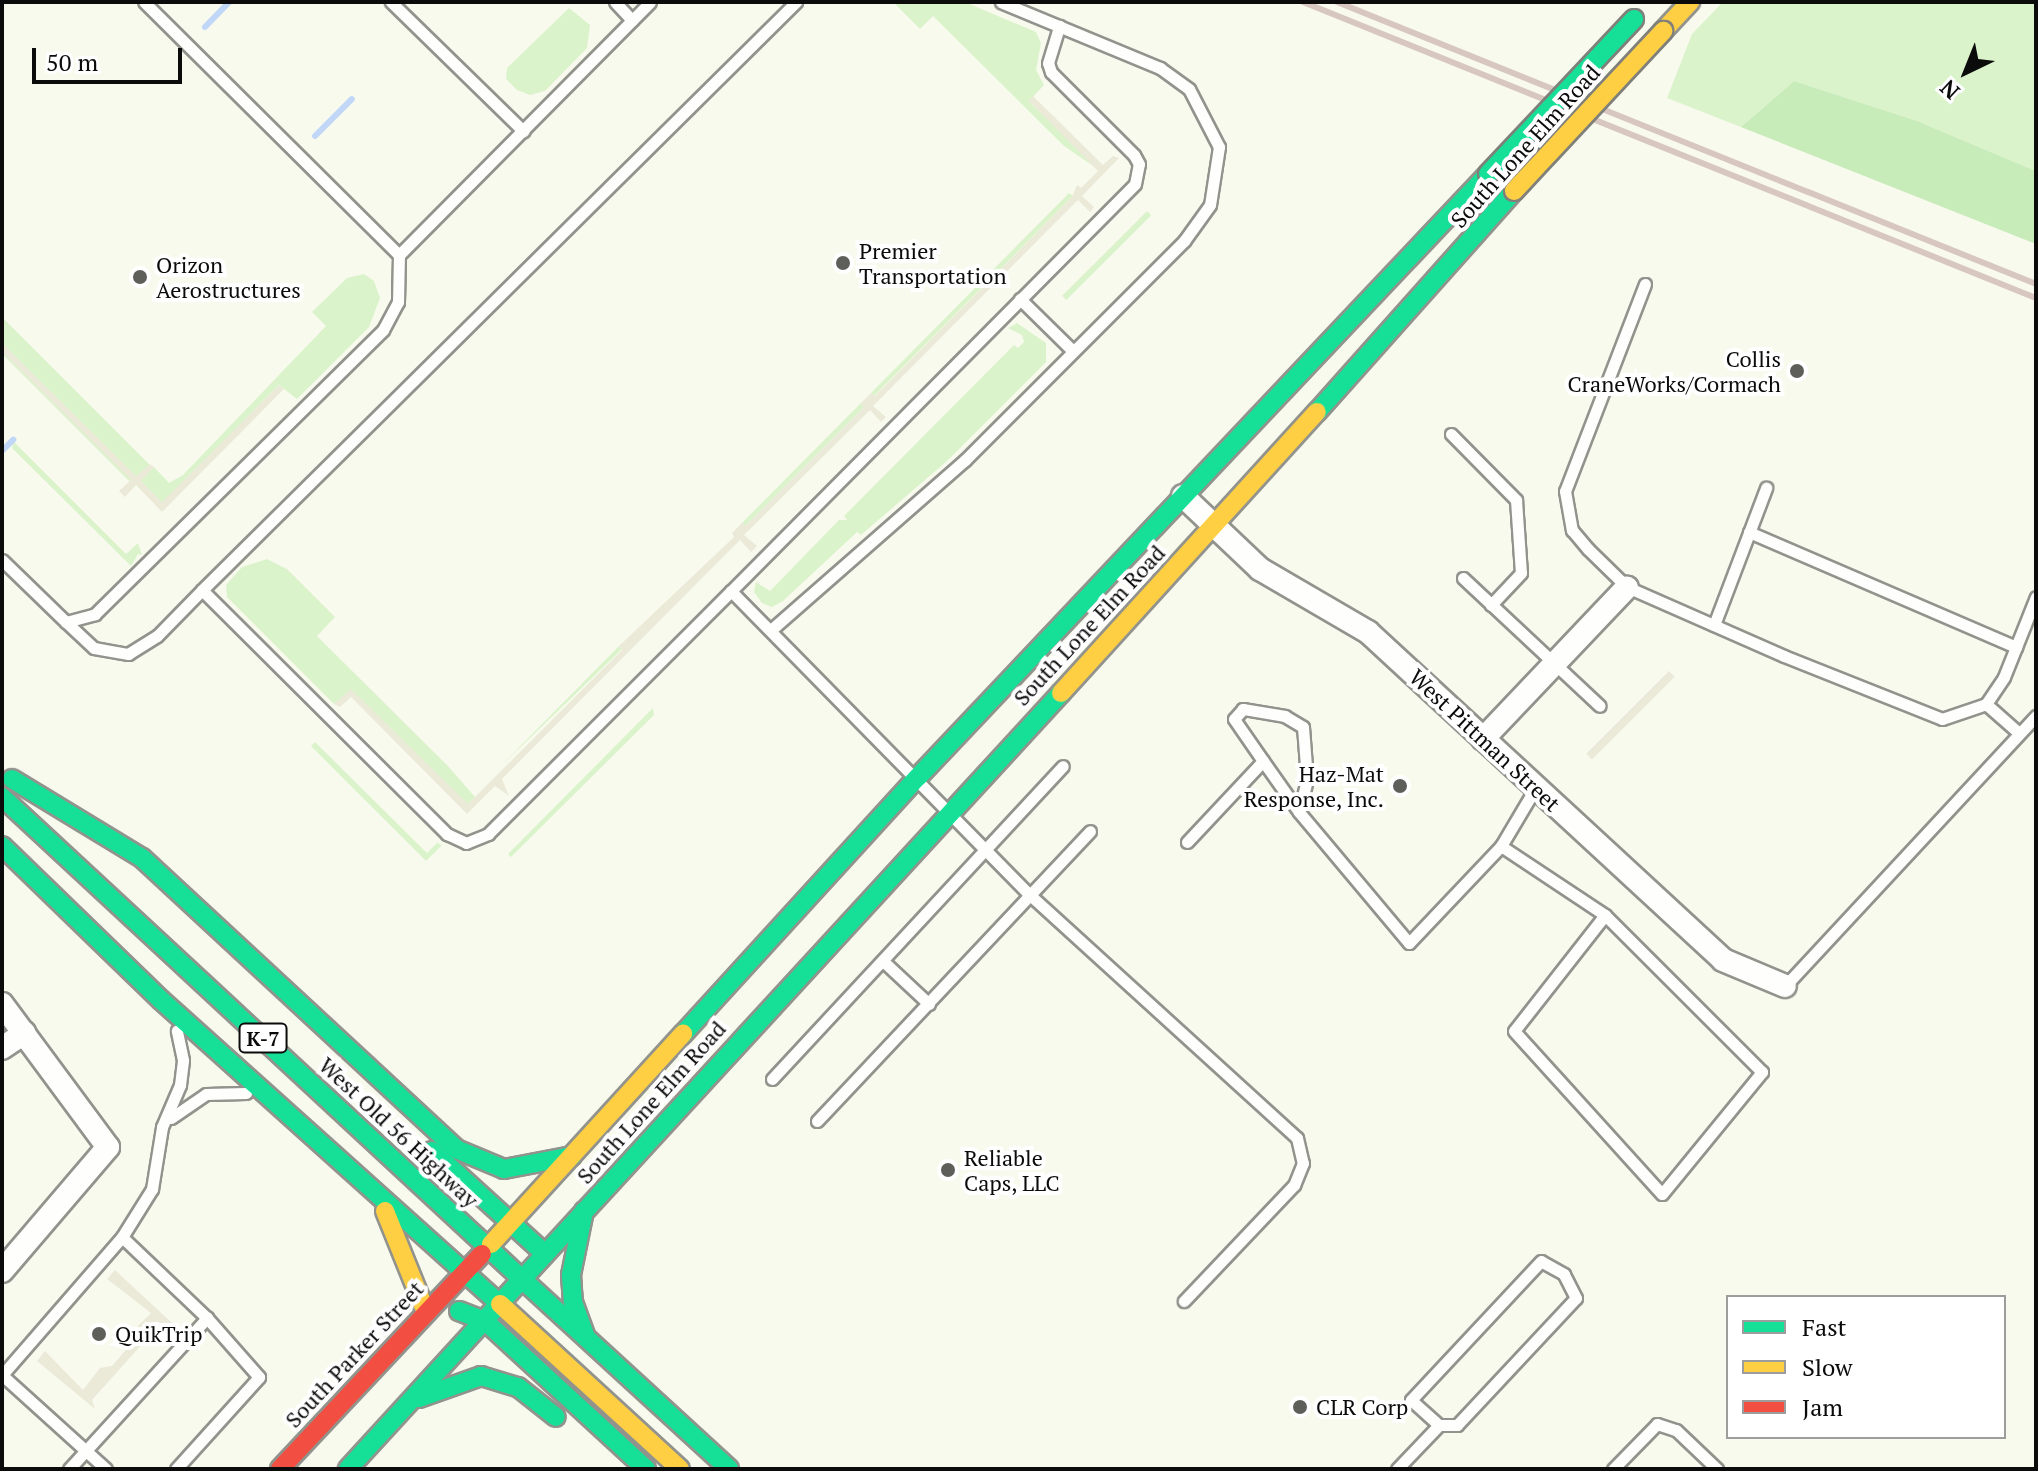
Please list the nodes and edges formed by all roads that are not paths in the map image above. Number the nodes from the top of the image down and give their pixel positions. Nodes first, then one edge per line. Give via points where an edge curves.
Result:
1 (144, 2) edge
2 (391, 2) edge
3 (615, 2) edge
4 (650, 2) edge
5 (796, 2) edge
6 (1001, 2) edge
7 (1650, 2) edge
8 (1690, 2) edge
9 (632, 20) junction
10 (1059, 26) junction
11 (523, 131) junction
12 (399, 255) junction
13 (1645, 284) dead end
14 (1020, 299) junction
15 (1073, 351) junction
16 (1451, 434) dead end
17 (1766, 488) dead end
18 (1183, 496) junction
19 (1215, 526) junction
20 (1749, 532) junction
21 (2, 560) edge
22 (1463, 578) dead end
23 (1627, 587) junction
24 (202, 590) junction
25 (731, 591) junction
26 (2036, 597) edge
27 (1491, 605) junction
28 (66, 622) junction
29 (1714, 625) junction
30 (772, 629) junction
31 (2016, 647) junction
32 (1554, 664) junction
33 (1986, 704) junction
34 (1600, 706) dead end
35 (2036, 716) edge
36 (2019, 733) junction
37 (1483, 739) junction
38 (1263, 761) junction
39 (1063, 766) dead end
40 (2, 772) edge
41 (918, 777) junction
42 (1536, 787) junction
43 (2, 797) edge
44 (949, 810) junction
45 (1299, 812) junction
46 (2, 820) edge
47 (36, 829) junction
48 (1090, 831) dead end
49 (1187, 842) dead end
50 (2, 846) edge
51 (1501, 846) junction
52 (986, 849) junction
53 (112, 865) dead end
54 (1030, 895) junction
55 (1605, 915) junction
56 (883, 961) junction
57 (247, 984) dead end
58 (1785, 986) joint
59 (161, 1000) junction
60 (2, 1004) edge
61 (929, 1004) junction
62 (24, 1033) junction
63 (2, 1048) edge
64 (772, 1079) dead end
65 (265, 1094) junction
66 (817, 1121) dead end
67 (162, 1127) junction
68 (572, 1156) junction
69 (374, 1191) junction
70 (584, 1211) junction
71 (511, 1223) junction
72 (122, 1237) junction
73 (489, 1248) junction
74 (545, 1254) junction
75 (2, 1271) edge
76 (465, 1273) junction
77 (522, 1279) junction
78 (1184, 1301) dead end
79 (500, 1304) junction
80 (425, 1310) junction
81 (207, 1318) junction
82 (485, 1321) junction
83 (586, 1338) junction
84 (2, 1375) edge
85 (411, 1401) junction
86 (1439, 1425) junction
87 (568, 1428) dead end
88 (87, 1452) junction
89 (72, 1468) edge
90 (106, 1469) edge
91 (176, 1469) edge
92 (280, 1469) edge
93 (348, 1469) edge
94 (646, 1469) edge
95 (680, 1469) edge
96 (729, 1469) edge
97 (1397, 1469) edge
98 (1613, 1469) edge
99 (1717, 1469) edge

1 - 12 lane
2 - 11 lane
3 - 9 lane
4 - 9 lane
5 - 24 lane
6 - 10 lane
7 - 18 main road, South Lone Elm Road, bridge
8 - 19 main road, South Lone Elm Road, bridge
9 - 11 lane
10 - 14 lane via 1048,63 1051,72 1134,155 1139,174
10 - 15 lane via 1176,79 1202,106 1219,147 1216,185 1197,226
11 - 12 lane
12 - 28 lane via 398,302 383,330 111,603
13 - 23 lane via 1565,491 1572,530
14 - 15 lane
14 - 25 lane
15 - 30 lane via 947,477
16 - 27 lane via 1516,500 1521,573
17 - 20 lane
18 - 19 street, West Pittman Street
18 - 41 main road, South Lone Elm Road
19 - 37 street, West Pittman Street via 1260,569 1368,632
19 - 44 main road, South Lone Elm Road
20 - 29 lane
20 - 31 lane
21 - 28 lane
22 - 27 lane
23 - 29 lane
23 - 32 street
24 - 25 lane via 447,834 466,843 488,834
24 - 28 lane via 157,636 128,654 94,648
25 - 30 lane
26 - 31 lane
27 - 32 lane
29 - 33 lane via 1942,719
30 - 41 lane
31 - 33 lane
32 - 34 lane
32 - 37 street
33 - 36 lane
35 - 36 lane
36 - 58 lane
37 - 42 street, West Pittman Street
38 - 45 lane
38 - 45 lane via 1234,719 1243,709 1271,712 1303,727 1307,779
38 - 49 lane
39 - 52 lane
40 - 68 main road via 42,802 102,831 142,858 456,1149 504,1169
41 - 44 lane
41 - 68 main road, South Lone Elm Road
42 - 51 lane
42 - 58 street, West Pittman Street via 1723,960
43 - 47 main road, West Old 56 Highway / K-7
44 - 52 lane
44 - 70 main road, South Lone Elm Road
45 - 51 lane via 1409,943
46 - 47 main road
47 - 53 main road
47 - 73 main road, West Old 56 Highway / K-7
48 - 54 lane
50 - 59 main road, K-7
51 - 55 lane
52 - 54 lane
52 - 56 lane
54 - 61 lane
54 - 78 lane via 1302,1148 1303,1163 1294,1185
55 - 55 lane via 1514,1031 1662,1194 1762,1072
56 - 61 lane
56 - 64 lane
57 - 71 main road
59 - 65 main road, K-7
59 - 67 lane via 183,1060 176,1103
60 - 62 street
61 - 66 lane
62 - 63 street
62 - 75 street via 108,1147
65 - 67 lane via 206,1094
65 - 69 main road, K-7
67 - 72 lane via 152,1189
68 - 71 main road, South Lone Elm Road
69 - 76 main road
69 - 80 main road, K-7
70 - 74 main road, South Lone Elm Road
70 - 83 main road via 571,1275 573,1302
71 - 73 main road, South Lone Elm Road
71 - 74 main road
72 - 81 lane
72 - 84 lane
73 - 76 main road, South Parker Street
73 - 77 main road, West Old 56 Highway / K-7
74 - 77 main road, South Lone Elm Road
76 - 79 main road
76 - 80 main road, South Parker Street
77 - 79 main road, South Lone Elm Road
77 - 83 main road, West Old 56 Highway
79 - 82 main road
79 - 95 main road
80 - 82 main road via 456,1311
80 - 92 main road, South Parker Street
81 - 88 lane
81 - 91 lane via 259,1377
82 - 85 main road
82 - 94 main road
83 - 96 main road, West Old 56 Highway
84 - 88 lane
85 - 87 main road via 481,1376 518,1387
85 - 93 main road
86 - 86 lane via 1457,1425 1576,1298 1564,1274 1541,1261 1411,1400
86 - 97 lane
88 - 89 lane
88 - 90 lane
98 - 99 lane via 1657,1424 1676,1430

